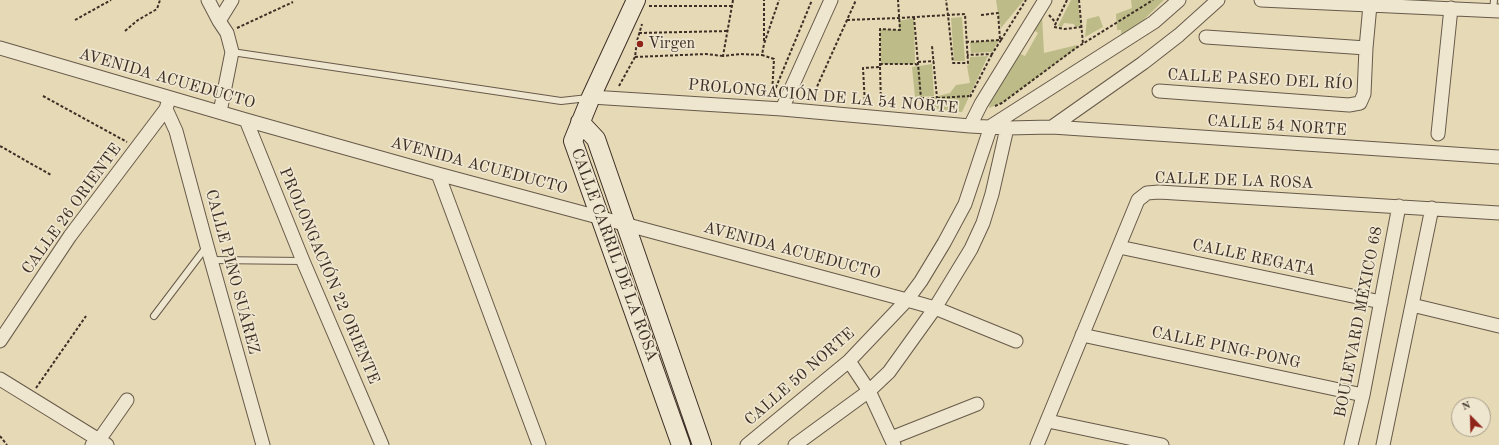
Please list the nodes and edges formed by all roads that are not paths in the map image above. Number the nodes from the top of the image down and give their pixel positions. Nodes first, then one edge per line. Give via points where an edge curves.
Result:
1 (208, 0) edge
2 (636, 0) edge
3 (831, 0) edge
4 (1179, 0) edge
5 (1218, 0) edge
6 (1261, 0) edge
7 (227, 2) edge
8 (1370, 5) junction
9 (1046, 6) edge
10 (1495, 7) edge
11 (1451, 8) junction
12 (219, 21) junction
13 (1206, 37) dead end
14 (0, 48) edge
15 (1366, 48) junction
16 (232, 52) junction
17 (1159, 91) dead end
18 (591, 97) junction
19 (168, 102) junction
20 (782, 109) junction
21 (220, 112) junction
22 (246, 120) junction
23 (580, 122) junction
24 (970, 126) junction
25 (990, 126) junction
26 (1052, 127) junction
27 (1007, 128) junction
28 (1438, 134) dead end
29 (1499, 157) edge
30 (438, 174) junction
31 (1398, 206) junction
32 (1432, 208) junction
33 (1499, 213) edge
34 (599, 216) junction
35 (624, 223) junction
36 (207, 246) junction
37 (1120, 247) junction
38 (211, 260) junction
39 (303, 261) junction
40 (907, 300) junction
41 (1381, 302) junction
42 (1412, 305) junction
43 (935, 308) junction
44 (154, 316) dead end
45 (1499, 326) edge
46 (1082, 335) junction
47 (0, 340) edge
48 (1016, 342) dead end
49 (848, 361) junction
50 (0, 379) edge
51 (869, 391) junction
52 (1362, 395) junction
53 (128, 400) dead end
54 (977, 404) dead end
55 (1048, 421) junction
56 (892, 442) edge
57 (100, 443) edge
58 (263, 445) edge
59 (382, 445) edge
60 (539, 445) edge
61 (681, 445) edge
62 (702, 445) edge
63 (747, 445) edge
64 (795, 445) edge
65 (1037, 445) edge
66 (1162, 445) edge
67 (1351, 445) edge
68 (1383, 445) edge

1 - 12 street
2 - 18 main road
3 - 20 street
4 - 25 street via 1154,22
5 - 26 street via 1179,36 1149,59
6 - 8 street
7 - 12 street
8 - 11 street
8 - 15 street
9 - 24 street via 981,104
10 - 11 street
11 - 28 street
12 - 16 street via 227,32
13 - 15 street
14 - 19 street, AVENIDA ACUEDUCTO
15 - 17 street, CALLE PASEO DEL RÍO via 1364,94 1360,103 1349,105
16 - 18 lane via 561,101
16 - 21 street
18 - 20 street, PROLONGACIÓN DE LA 54 NORTE
18 - 23 main road
19 - 21 street, AVENIDA ACUEDUCTO
19 - 36 street, CALLE PINO SUÁREZ
19 - 47 street, CALLE 26 ORIENTE via 70,236
20 - 24 street, PROLONGACIÓN DE LA 54 NORTE
21 - 22 street, AVENIDA ACUEDUCTO
22 - 30 street, AVENIDA ACUEDUCTO
22 - 39 street, PROLONGACIÓN 22 ORIENTE
23 - 34 main road, CALLE CARRIL DE LA ROSA via 573,141
23 - 35 main road, CALLE CARRIL DE LA ROSA via 596,139
24 - 25 street, PROLONGACIÓN DE LA 54 NORTE
25 - 27 street, PROLONGACIÓN DE LA 54 NORTE
25 - 40 street, CALLE 50 NORTE via 965,204 944,243
26 - 27 street, PROLONGACIÓN DE LA 54 NORTE
26 - 29 street, CALLE 54 NORTE
27 - 43 street via 983,223 971,249
30 - 34 street, AVENIDA ACUEDUCTO
30 - 60 street
31 - 32 street, CALLE DE LA ROSA
31 - 37 street, CALLE DE LA ROSA via 1147,193 1138,200
31 - 41 street, BOULEVARD MÉXICO 68
32 - 33 street, CALLE DE LA ROSA
32 - 42 street
34 - 35 street, AVENIDA ACUEDUCTO
34 - 61 main road, CALLE CARRIL DE LA ROSA
35 - 40 street, AVENIDA ACUEDUCTO
35 - 62 main road, CALLE CARRIL DE LA ROSA
36 - 38 street, CALLE PINO SUÁREZ
36 - 44 lane
37 - 41 street, CALLE REGATA
37 - 46 street, CALLE DE LA ROSA
38 - 39 lane
38 - 58 street, CALLE PINO SUÁREZ
39 - 59 street, PROLONGACIÓN 22 ORIENTE
40 - 43 street, AVENIDA ACUEDUCTO
40 - 49 street, CALLE 50 NORTE
41 - 52 street, BOULEVARD MÉXICO 68
42 - 45 street
42 - 68 street
43 - 48 street, AVENIDA ACUEDUCTO
43 - 51 street via 889,372
46 - 52 street, CALLE PING-PONG
46 - 55 street, CALLE DE LA ROSA
49 - 51 street
49 - 63 street, CALLE 50 NORTE
50 - 57 street
51 - 56 street
51 - 64 street
52 - 67 street, BOULEVARD MÉXICO 68
53 - 57 street
54 - 56 street
55 - 65 street, CALLE DE LA ROSA
55 - 66 street

